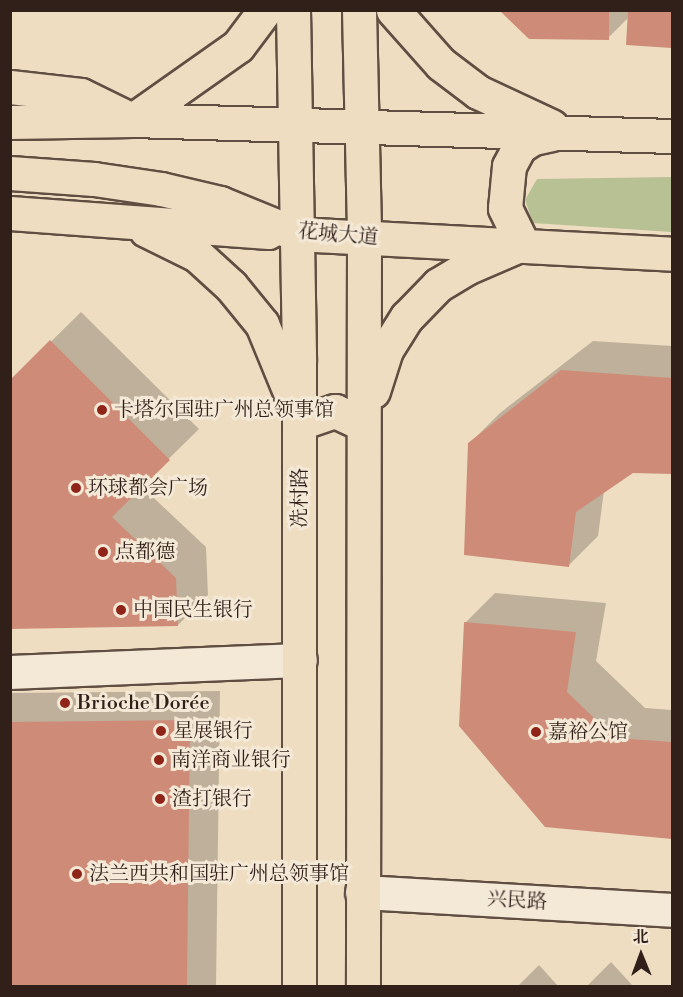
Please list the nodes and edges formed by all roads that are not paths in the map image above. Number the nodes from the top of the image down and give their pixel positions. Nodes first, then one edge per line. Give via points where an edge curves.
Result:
1 (265, 10) edge
2 (293, 10) edge
3 (359, 10) edge
4 (393, 10) edge
5 (10, 87) edge
6 (133, 120) junction
7 (10, 122) edge
8 (293, 124) junction
9 (362, 126) junction
10 (563, 132) junction
11 (672, 136) edge
12 (10, 173) edge
13 (10, 213) edge
14 (122, 221) junction
15 (296, 234) junction
16 (364, 238) junction
17 (522, 243) junction
18 (672, 254) edge
19 (300, 423) junction
20 (363, 424) junction
21 (300, 660) junction
22 (10, 672) edge
23 (362, 892) junction
24 (672, 910) edge
25 (299, 987) edge
26 (363, 987) edge

1 - 6 main road via 238,46
2 - 8 main road, 冼村路
3 - 9 main road
4 - 10 main road via 441,64 478,92
5 - 6 main road via 81,95
6 - 7 main road
6 - 8 main road
8 - 9 main road
8 - 15 main road, 冼村路
9 - 10 main road
9 - 16 main road
10 - 11 main road
10 - 17 main road via 533,138 519,147 509,166 505,208
12 - 15 main road, 花城大道 via 161,189 220,203
13 - 14 main road
14 - 15 main road
14 - 19 main road via 170,239 197,255 231,286 262,324 285,374
15 - 16 main road, 花城大道
15 - 19 main road, 冼村路
16 - 17 main road, 花城大道
16 - 20 main road
17 - 18 main road, 花城大道
17 - 20 main road via 438,285 407,317 386,350
19 - 20 main road via 335,411
19 - 21 main road, 冼村路
20 - 23 main road
21 - 22 street
21 - 25 main road, 冼村路
23 - 24 street, 兴民路
23 - 26 main road

